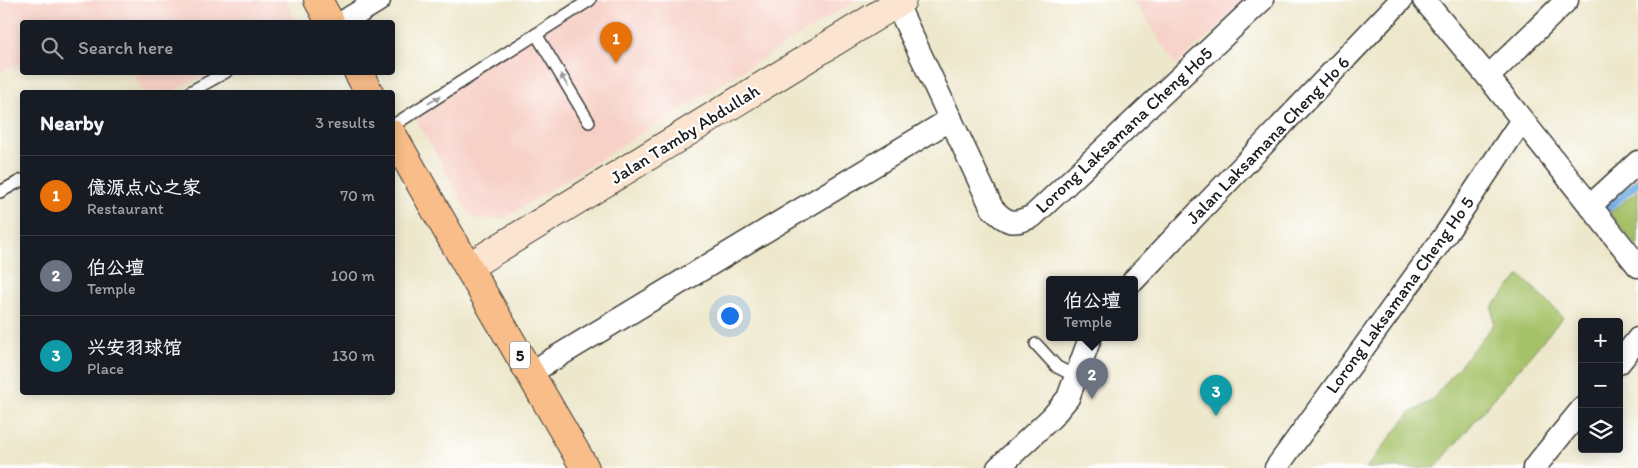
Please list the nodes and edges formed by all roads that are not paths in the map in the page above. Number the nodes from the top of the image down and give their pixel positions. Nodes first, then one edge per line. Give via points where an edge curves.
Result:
1 (379, 0) edge
2 (590, 0) edge
3 (1262, 0) edge
4 (1401, 0) edge
5 (1424, 0) edge
6 (1567, 0) edge
7 (898, 1) edge
8 (327, 17) edge
9 (536, 34) junction
10 (221, 75) edge
11 (360, 75) edge
12 (1488, 77) junction
13 (194, 90) edge
14 (368, 90) edge
15 (950, 119) junction
16 (1522, 120) junction
17 (589, 122) dead end
18 (395, 124) edge
19 (395, 139) edge
20 (1638, 162) edge
21 (20, 181) edge
22 (0, 192) edge
23 (1590, 206) junction
24 (1638, 266) edge
25 (468, 267) junction
26 (1138, 276) edge
27 (1638, 339) edge
28 (1089, 341) edge
29 (1036, 344) dead end
30 (1623, 358) edge
31 (530, 373) junction
32 (1075, 376) junction
33 (1578, 414) edge
34 (585, 468) edge
35 (998, 468) edge
36 (1276, 468) edge
37 (1534, 468) edge

1 - 8 street
2 - 9 lane
3 - 15 street, Lorong Laksamana Cheng Ho5 via 1033,216 1019,223 1003,220 992,208
4 - 26 street, Jalan Laksamana Cheng Ho 6
5 - 12 street
6 - 12 street
7 - 15 street, Lorong Laksamana Cheng Ho5
7 - 25 street, Jalan Tamby Abdullah
17 -> 9 lane
18 -> 9 lane
10 - 13 lane
11 - 14 main road
12 - 16 street
15 - 31 street
16 - 23 street
16 - 36 street, Lorong Laksamana Cheng Ho 5 via 1446,234
19 - 25 main road, 5
20 - 23 street
21 - 22 lane
23 - 24 street
25 - 31 main road, 5
27 - 30 street
28 - 32 street
29 - 32 lane via 1057,367
31 - 34 main road, 5
32 - 35 street via 1068,398
33 - 37 street

